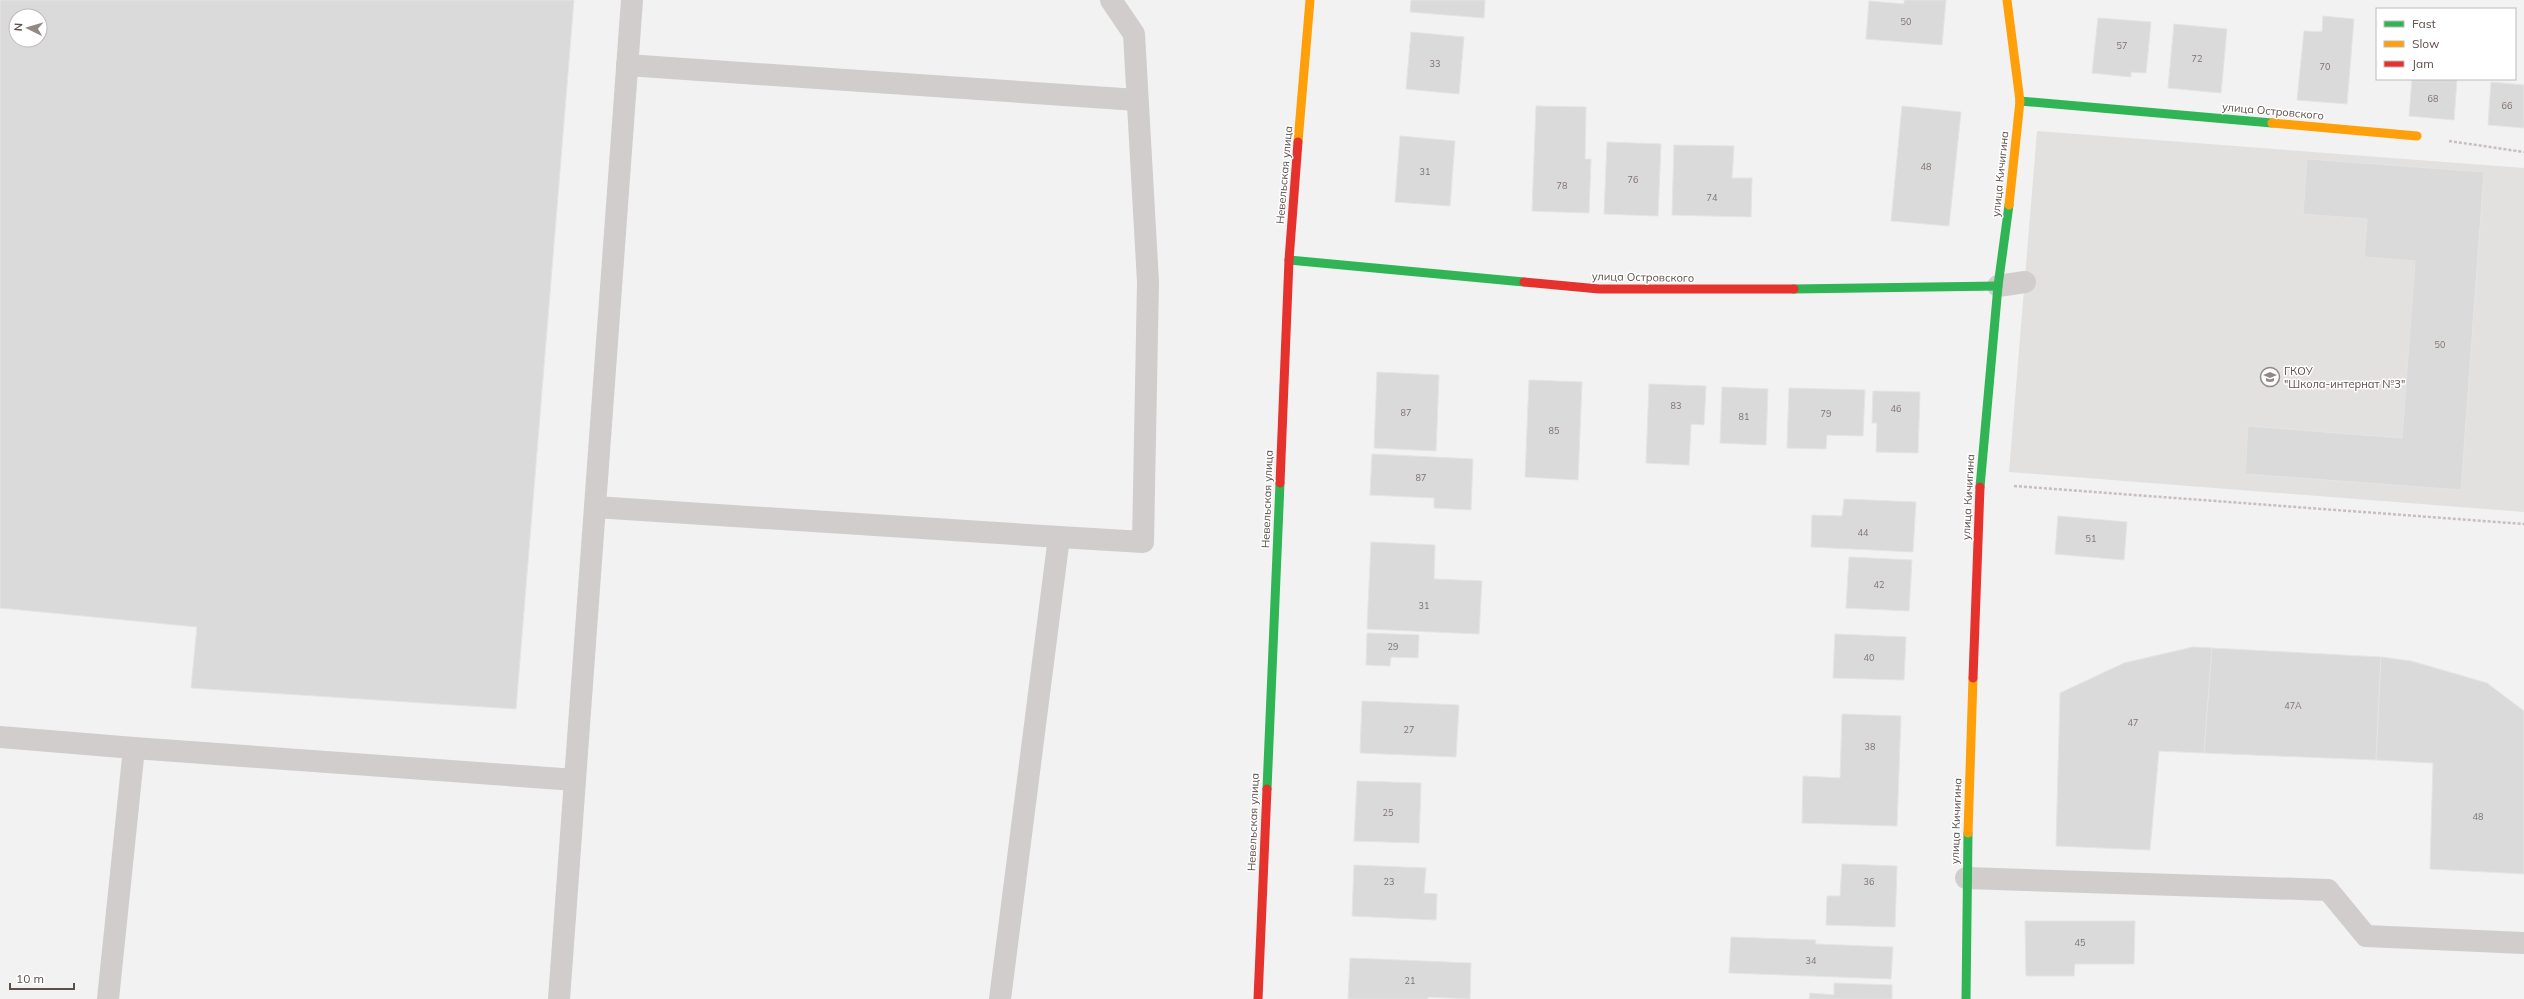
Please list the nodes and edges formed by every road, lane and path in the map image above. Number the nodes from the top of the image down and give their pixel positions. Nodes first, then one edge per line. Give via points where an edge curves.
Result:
1 (632, 0) edge
2 (1111, 0) edge
3 (1310, 0) edge
4 (2007, 0) edge
5 (627, 65) junction
6 (1137, 100) junction
7 (2020, 101) junction
8 (2417, 136) joint
9 (2524, 152) edge
10 (1289, 260) junction
11 (2025, 282) dead end
12 (1998, 286) junction
13 (1980, 484) junction
14 (595, 507) junction
15 (2524, 524) edge
16 (1059, 537) junction
17 (0, 737) edge
18 (134, 748) junction
19 (575, 780) junction
20 (1966, 878) junction
21 (2524, 942) edge
22 (108, 999) edge
23 (559, 999) edge
24 (1000, 999) edge
25 (1258, 999) edge
26 (1966, 999) edge

1 - 5 lane
2 - 6 lane via 1134,34
3 - 10 street, Невельская улица
4 - 7 street, улица Кичигина
5 - 6 lane
5 - 14 lane
6 - 16 lane via 1148,282 1143,542
7 - 8 street, улица Островского
7 - 12 street, улица Кичигина
8 - 9 path
10 - 12 street, улица Островского via 1598,289 1735,290
10 - 25 street, Невельская улица
11 - 12 lane
12 - 13 street, улица Кичигина
13 - 15 path
13 - 20 street, улица Кичигина
14 - 16 lane
14 - 19 lane
16 - 24 lane
17 - 18 lane
18 - 19 lane
18 - 22 lane
19 - 23 lane
20 - 21 lane via 2328,890 2366,936
20 - 26 street, улица Кичигина

